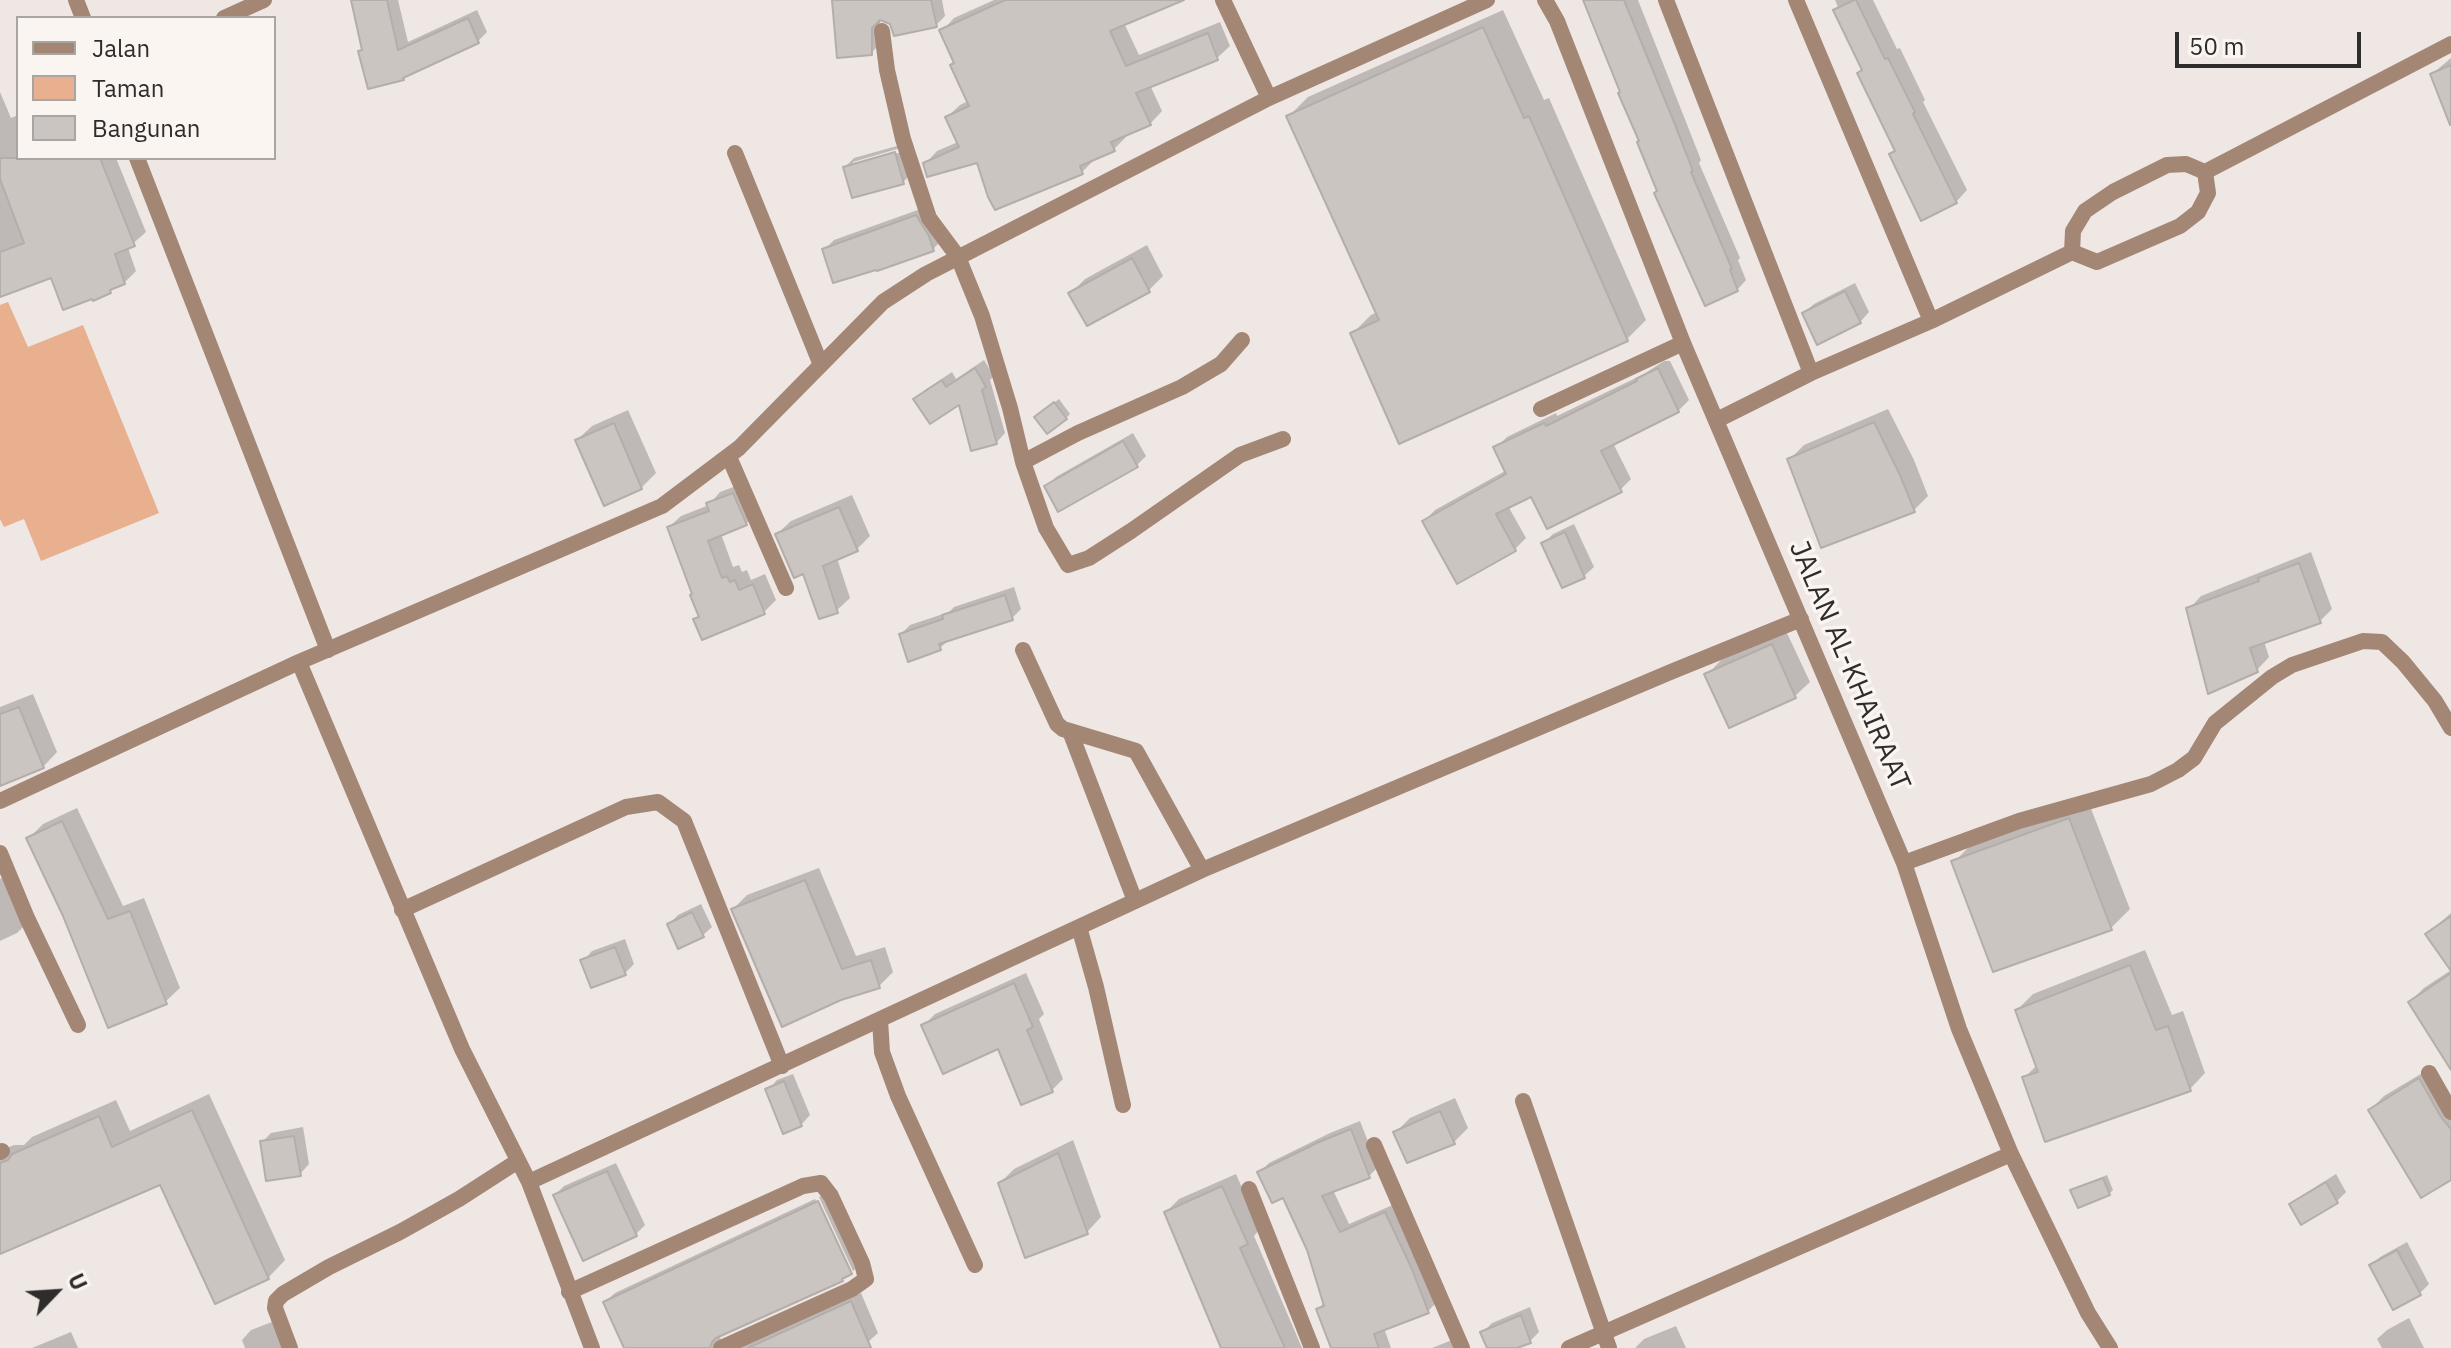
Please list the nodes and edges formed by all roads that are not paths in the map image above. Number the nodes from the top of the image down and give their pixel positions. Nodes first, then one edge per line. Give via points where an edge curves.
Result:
1 (264, 0) edge
2 (1223, 0) edge
3 (1487, 0) edge
4 (1545, 0) edge
5 (1666, 0) edge
6 (1796, 0) edge
7 (228, 16) edge
8 (882, 31) dead end
9 (2451, 44) edge
10 (1269, 98) junction
11 (735, 153) dead end
12 (138, 160) edge
13 (2205, 172) junction
14 (2072, 252) junction
15 (958, 257) junction
16 (1931, 321) junction
17 (1242, 340) dead end
18 (1683, 343) junction
19 (821, 365) junction
20 (1811, 373) junction
21 (1541, 409) dead end
22 (1717, 420) junction
23 (1283, 439) dead end
24 (729, 457) junction
25 (1023, 462) junction
26 (786, 588) dead end
27 (1801, 619) junction
28 (328, 650) junction
29 (1023, 650) dead end
30 (299, 662) junction
31 (2451, 728) edge
32 (1071, 734) junction
33 (0, 801) edge
34 (0, 853) edge
35 (1904, 863) junction
36 (1202, 870) junction
37 (1135, 901) junction
38 (402, 910) junction
39 (1079, 927) junction
40 (880, 1020) junction
41 (78, 1025) dead end
42 (782, 1066) junction
43 (2429, 1073) dead end
44 (1523, 1101) dead end
45 (1123, 1105) dead end
46 (2451, 1112) edge
47 (1374, 1145) dead end
48 (2011, 1154) junction
49 (518, 1161) junction
50 (529, 1182) junction
51 (1249, 1189) dead end
52 (975, 1265) dead end
53 (569, 1292) junction
54 (1606, 1341) edge
55 (290, 1348) edge
56 (592, 1348) edge
57 (721, 1348) edge
58 (1312, 1348) edge
59 (1462, 1348) edge
60 (1569, 1348) edge
61 (2110, 1348) edge

1 - 7 street
2 - 10 street
3 - 10 street
4 - 18 street, JALAN AL-KHAIRAAT
5 - 20 street
6 - 16 street
8 - 15 street via 907,152 929,218
9 - 13 street
10 - 15 street
11 - 19 street
12 - 28 street
13 - 14 street via 2186,164 2167,165 2113,192 2085,211 2073,231
13 - 14 street via 2208,193 2198,212 2180,226 2097,262
14 - 16 street
15 - 19 street via 883,302
15 - 25 street via 982,316
16 - 20 street
17 - 25 street via 1221,364 1182,387
18 - 21 street
18 - 22 street, JALAN AL-KHAIRAAT
19 - 24 street
20 - 22 street
22 - 27 street, JALAN AL-KHAIRAAT
23 - 25 street via 1240,455 1121,538 1068,565 1046,528
24 - 26 street
24 - 28 street via 662,506
27 - 35 street, JALAN AL-KHAIRAAT
27 - 36 street
28 - 30 street
29 - 32 street via 1057,724
30 - 33 street
30 - 38 street
31 - 35 street via 2403,662 2382,642 2363,641 2272,677 2215,723 2194,758 2151,784 2019,821
32 - 36 street via 1136,751
32 - 37 street
34 - 41 street
35 - 48 street, JALAN AL-KHAIRAAT via 1959,1029
36 - 37 street
37 - 39 street
38 - 42 street via 626,807 658,802 684,821
38 - 49 street
39 - 40 street
39 - 45 street
40 - 42 street
40 - 52 street via 882,1052 898,1096
42 - 50 street
43 - 46 street
44 - 54 street
47 - 59 street
48 - 54 street
48 - 61 street, JALAN AL-KHAIRAAT
49 - 50 street
49 - 55 street via 459,1199 283,1294 275,1308
50 - 53 street
51 - 58 street
53 - 56 street
53 - 57 street via 803,1186 821,1183 866,1279
54 - 60 street

